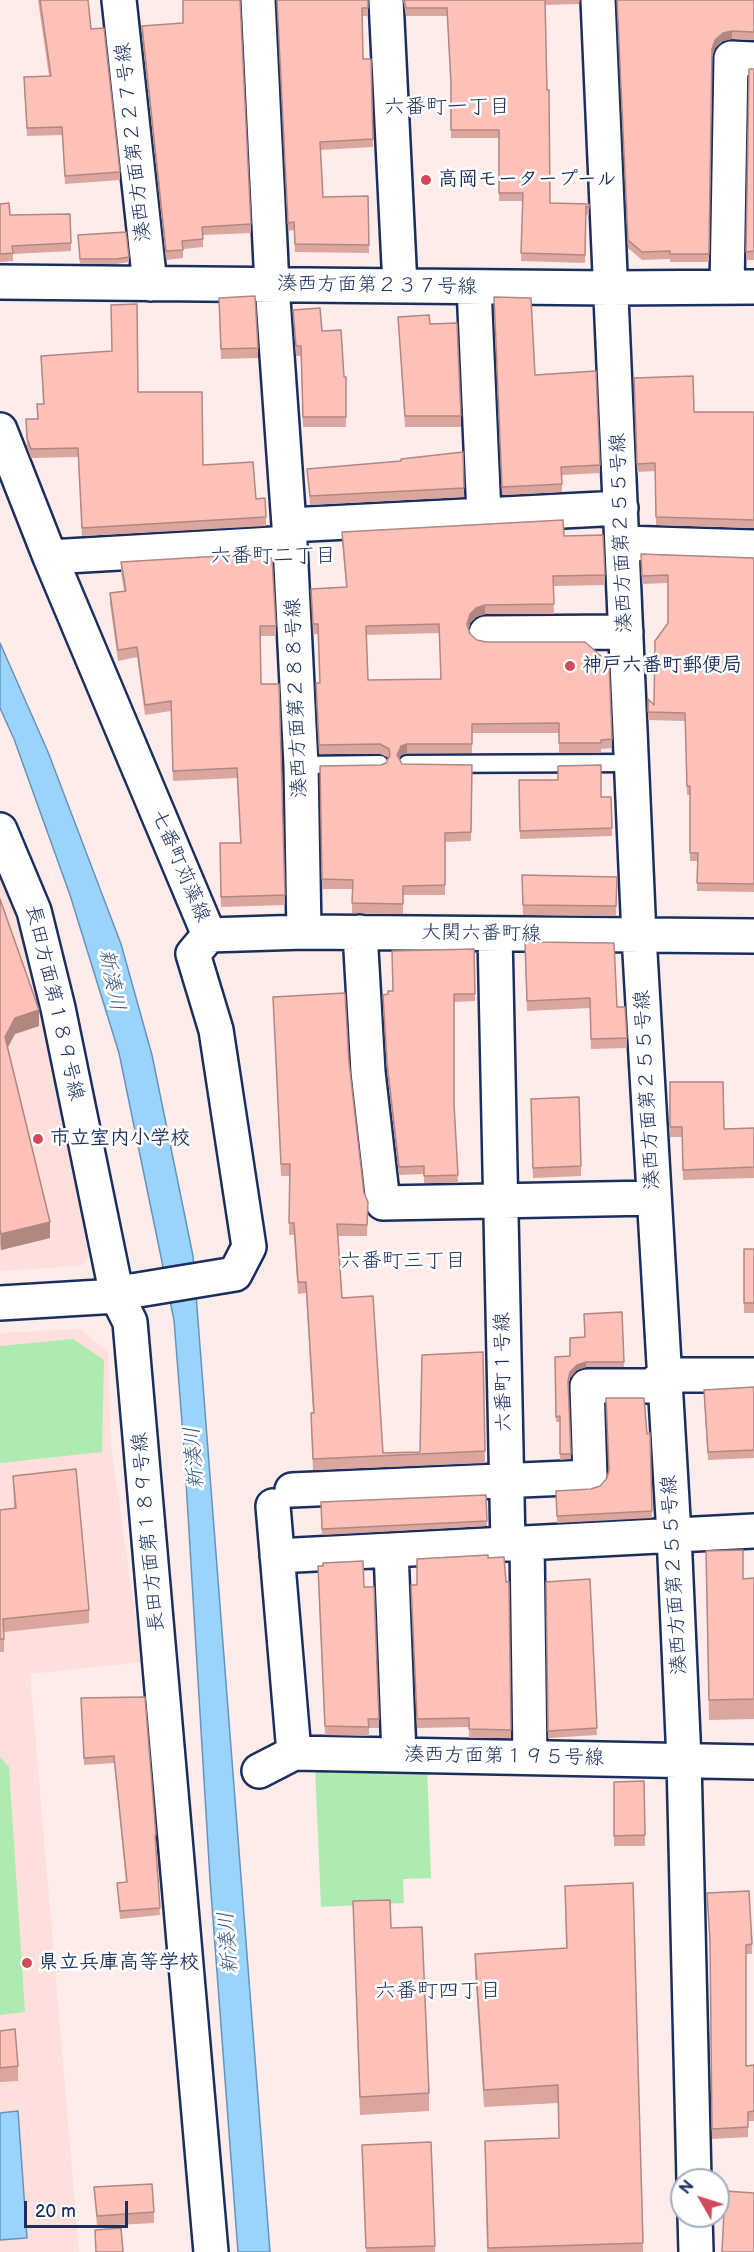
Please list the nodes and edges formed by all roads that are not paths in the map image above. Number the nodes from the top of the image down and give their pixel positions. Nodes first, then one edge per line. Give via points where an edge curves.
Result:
1 (119, 0) edge
2 (258, 0) edge
3 (386, 0) edge
4 (598, 0) edge
5 (754, 59) edge
6 (0, 282) edge
7 (150, 284) junction
8 (272, 285) junction
9 (400, 286) junction
10 (474, 287) junction
11 (740, 287) edge
12 (611, 288) junction
13 (0, 430) edge
14 (621, 508) junction
15 (484, 515) junction
16 (290, 534) junction
17 (622, 543) junction
18 (754, 547) edge
19 (50, 556) junction
20 (626, 632) junction
21 (486, 633) dead end
22 (632, 763) junction
23 (380, 764) edge
24 (407, 764) edge
25 (301, 765) junction
26 (0, 830) edge
27 (304, 932) junction
28 (360, 932) junction
29 (495, 934) junction
30 (208, 935) junction
31 (639, 936) junction
32 (754, 936) edge
33 (654, 1198) junction
34 (500, 1200) junction
35 (125, 1294) junction
36 (0, 1303) edge
37 (665, 1375) junction
38 (754, 1375) edge
39 (506, 1481) junction
40 (754, 1531) edge
41 (674, 1535) junction
42 (517, 1543) junction
43 (391, 1550) junction
44 (277, 1556) junction
45 (294, 1753) junction
46 (399, 1755) junction
47 (530, 1757) junction
48 (684, 1760) junction
49 (754, 1762) edge
50 (259, 1771) dead end
51 (694, 2168) edge
52 (695, 2228) edge
53 (211, 2252) edge
54 (696, 2252) edge

1 - 7 street, 湊西方面第２２７号線
2 - 8 street, 湊西方面第２８８号線
3 - 9 street
4 - 12 street, 湊西方面第２５５号線
5 - 11 street via 731,58
6 - 7 street, 湊西方面第２３７号線
7 - 8 street, 湊西方面第２３７号線
8 - 9 street, 湊西方面第２３７号線
8 - 16 street, 湊西方面第２８８号線
9 - 10 street, 湊西方面第２３７号線
10 - 12 street, 湊西方面第２３７号線
10 - 15 street
11 - 12 street, 湊西方面第２３７号線
12 - 14 street, 湊西方面第２５５号線
13 - 19 street, 七番町苅藻線
14 - 15 street
14 - 17 street, 湊西方面第２５５号線
15 - 16 street
16 - 19 street
16 - 25 street, 湊西方面第２８８号線
17 - 18 street
17 - 20 street, 湊西方面第２５５号線
19 - 30 street, 七番町苅藻線
20 - 21 street
20 - 22 street, 湊西方面第２５５号線
22 - 24 lane
22 - 31 street, 湊西方面第２５５号線
23 - 25 lane
25 - 27 street, 湊西方面第２８８号線
26 - 35 street, 長田方面第１８９号線 via 34,911
27 - 28 street, 大関六番町線
27 - 30 street, 大関六番町線
28 - 29 street, 大関六番町線
28 - 34 street via 368,1072 383,1203
29 - 31 street, 大関六番町線
29 - 34 street, 六番町１号線
30 - 35 street, 七番町苅藻線 via 193,954 216,1030 249,1247 235,1274
31 - 32 street, 大関六番町線
31 - 33 street, 湊西方面第２５５号線
33 - 34 street
33 - 37 street, 湊西方面第２５５号線
34 - 39 street, 六番町１号線
35 - 36 street
35 - 53 street, 長田方面第１８９号線
37 - 38 street
37 - 39 street via 651,1386 587,1386 590,1477
37 - 41 street, 湊西方面第２５５号線
39 - 42 street, 六番町１号線
39 - 44 street via 282,1498
40 - 41 street
41 - 42 street
41 - 48 street, 湊西方面第２５５号線
42 - 43 street
42 - 47 street, 六番町１号線
43 - 44 street
43 - 46 street
44 - 45 street
45 - 46 street, 湊西方面第１９５号線
45 - 50 street, 湊西方面第１９５号線
46 - 47 street, 湊西方面第１９５号線
47 - 48 street, 湊西方面第１９５号線
48 - 49 street, 湊西方面第１９５号線
48 - 51 street, 湊西方面第２５５号線
52 - 54 street

